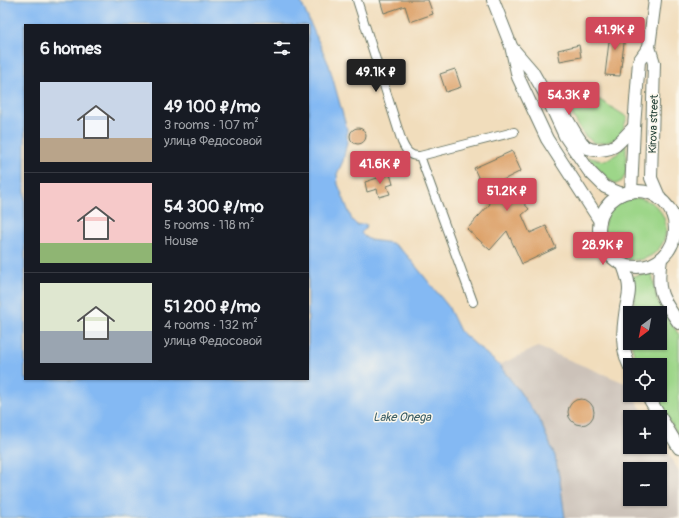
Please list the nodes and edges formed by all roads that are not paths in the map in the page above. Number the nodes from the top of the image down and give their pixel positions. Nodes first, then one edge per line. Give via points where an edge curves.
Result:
1 (357, 0) edge
2 (493, 0) edge
3 (655, 0) edge
4 (511, 46) junction
5 (649, 47) junction
6 (532, 71) junction
7 (634, 128) junction
8 (514, 132) dead end
9 (420, 156) junction
10 (627, 193) junction
11 (660, 200) junction
12 (679, 208) edge
13 (600, 221) junction
14 (679, 240) edge
15 (669, 249) junction
16 (661, 259) junction
17 (623, 265) junction
18 (473, 302) dead end
19 (679, 323) edge
20 (626, 358) edge
21 (651, 402) edge
22 (679, 448) edge

1 - 9 street via 402,142 407,152 415,157
2 - 4 main road
3 - 5 main road, Kirova street
4 - 6 main road
4 - 13 main road via 518,77 546,139
5 - 7 main road, Kirova street via 639,62
5 - 11 main road, Kirova street via 654,63 651,178
6 - 7 main road via 553,93 586,147 606,149 615,145
6 - 10 main road via 565,136 589,172 606,187
7 - 10 main road, Kirova street
8 - 9 street
9 - 18 street
10 - 11 main road via 651,194
10 - 13 main road via 612,201 604,210
11 - 12 main road
11 - 15 main road via 669,210 674,222 674,236
13 - 17 main road via 602,246 611,257
14 - 15 main road
15 - 16 main road
16 - 17 main road via 643,266
16 - 19 main road via 658,280 661,295
17 - 20 main road via 629,283 622,342
21 - 22 main road

